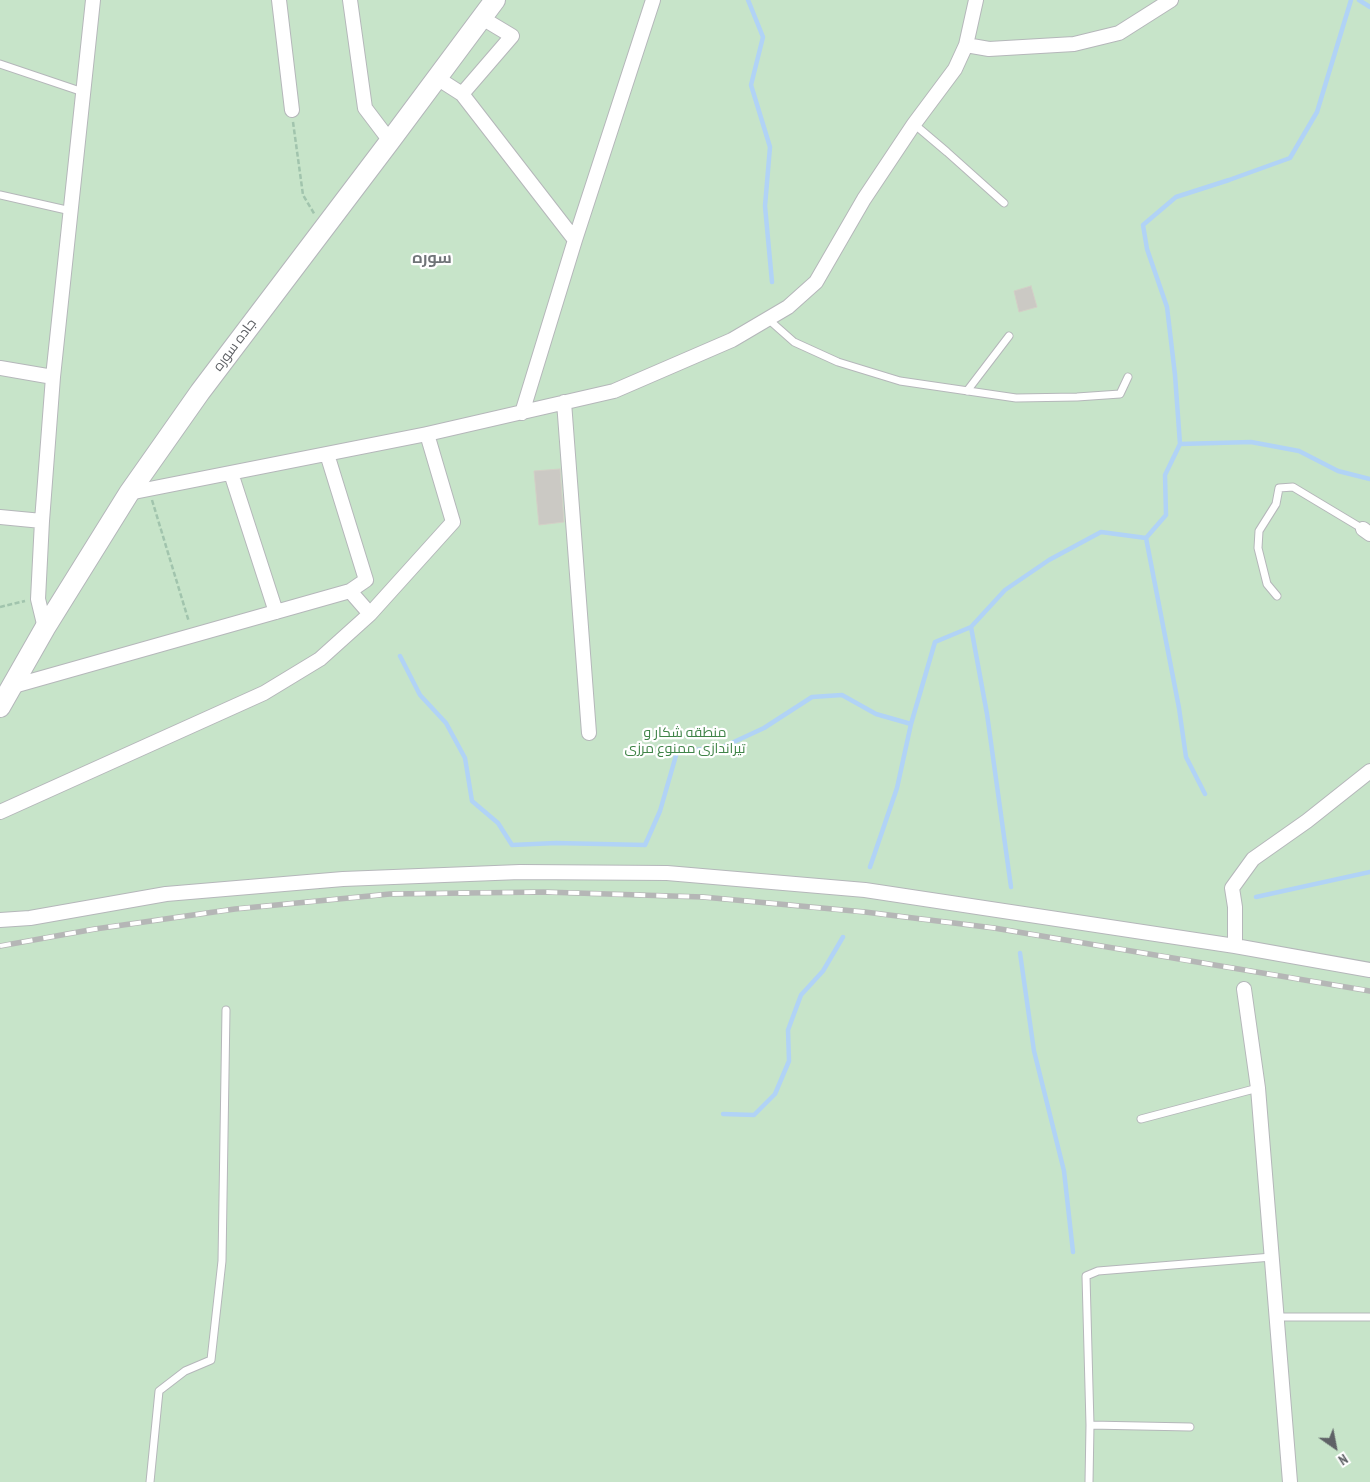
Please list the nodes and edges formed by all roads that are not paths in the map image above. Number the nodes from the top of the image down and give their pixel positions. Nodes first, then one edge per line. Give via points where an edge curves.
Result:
1 (93, 0) edge
2 (279, 0) edge
3 (350, 0) edge
4 (495, 0) edge
5 (653, 0) edge
6 (976, 0) edge
7 (1171, 0) edge
8 (482, 18) junction
9 (966, 45) junction
10 (0, 64) edge
11 (437, 78) junction
12 (84, 92) junction
13 (462, 94) junction
14 (292, 110) road end
15 (914, 124) junction
16 (390, 141) junction
17 (0, 195) edge
18 (1004, 203) dead end
19 (71, 211) junction
20 (575, 240) junction
21 (768, 318) junction
22 (1010, 336) dead end
23 (0, 368) edge
24 (53, 377) junction
25 (1128, 377) dead end
26 (967, 390) junction
27 (564, 402) junction
28 (522, 412) junction
29 (427, 434) junction
30 (327, 454) junction
31 (231, 473) junction
32 (129, 493) junction
33 (0, 517) edge
34 (42, 521) junction
35 (1366, 531) edge
36 (350, 591) junction
37 (1277, 596) dead end
38 (276, 612) junction
39 (370, 614) junction
40 (44, 628) junction
41 (10, 687) junction
42 (0, 707) edge
43 (589, 733) dead end
44 (1370, 771) edge
45 (0, 812) edge
46 (0, 920) edge
47 (1235, 946) junction
48 (1370, 970) edge
49 (1244, 989) dead end
50 (226, 1010) dead end
51 (1258, 1088) junction
52 (1141, 1119) dead end
53 (1272, 1258) junction
54 (1277, 1317) junction
55 (1370, 1317) edge
56 (1090, 1425) junction
57 (1190, 1428) dead end
58 (150, 1482) edge
59 (1089, 1482) edge
60 (1290, 1482) edge

1 - 12 street
2 - 14 street
3 - 16 street via 365,108
4 - 8 main road, جاده سوره
5 - 20 street
6 - 9 street
7 - 9 street via 1119,33 1074,44 989,49
8 - 11 main road, جاده سوره
8 - 13 street via 512,36
9 - 15 street via 955,69
10 - 12 lane
11 - 13 street
11 - 16 main road, جاده سوره
12 - 19 street
13 - 20 street
15 - 18 lane
15 - 21 street via 864,199 816,282 788,307
16 - 32 main road, جاده سوره via 200,392
17 - 19 lane
19 - 24 street
20 - 28 street
21 - 26 lane via 794,342 838,362 900,381
21 - 27 street via 732,340 614,391
22 - 26 lane
23 - 24 street
24 - 34 street
25 - 26 lane via 1120,394 1016,398
27 - 28 street
27 - 43 street
28 - 29 street
29 - 30 street
29 - 39 street via 453,522
30 - 31 street
30 - 36 street via 366,580
31 - 32 street
31 - 38 street
32 - 40 main road, جاده سوره
33 - 34 street
34 - 40 street via 38,598
35 - 37 lane via 1294,487 1279,488 1276,504 1259,531 1258,548 1267,584
36 - 38 street
36 - 39 street
38 - 41 street
39 - 45 street via 320,659 264,693
40 - 41 main road, جاده سوره
41 - 42 main road, جاده سوره
44 - 47 street via 1253,860 1232,888
46 - 47 street via 30,918 166,894 344,879 520,872 667,874 864,890
47 - 48 street
49 - 51 street
50 - 58 lane via 222,1261 211,1360 185,1371 159,1391
51 - 52 lane
51 - 53 street
53 - 54 street
53 - 56 lane via 1098,1271 1086,1276
54 - 55 lane
54 - 60 street
56 - 57 lane
56 - 59 lane

